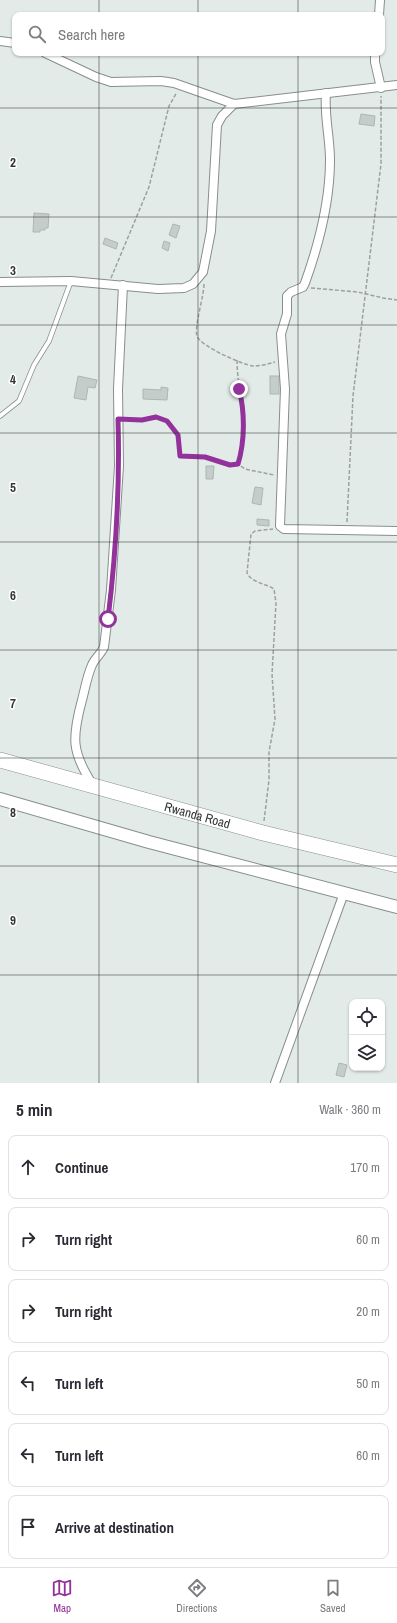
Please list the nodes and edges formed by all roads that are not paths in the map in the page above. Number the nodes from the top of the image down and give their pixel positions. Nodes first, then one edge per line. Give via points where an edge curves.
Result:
1 (380, 0) edge
2 (379, 12) edge
3 (0, 41) edge
4 (12, 43) edge
5 (51, 56) edge
6 (375, 56) edge
7 (397, 85) edge
8 (381, 88) junction
9 (326, 93) junction
10 (234, 104) junction
11 (0, 282) edge
12 (71, 282) junction
13 (123, 285) junction
14 (0, 416) edge
15 (397, 531) edge
16 (0, 760) edge
17 (93, 784) junction
18 (0, 799) edge
19 (397, 865) edge
20 (344, 893) junction
21 (397, 907) edge
22 (275, 1083) edge

1 - 2 street
3 - 4 street
5 - 10 street via 111,82 161,81 181,84
6 - 8 street
7 - 8 street
8 - 9 street
9 - 10 street
9 - 15 street via 325,112 330,155 328,187 314,255 303,287 288,296 288,314 281,334 285,389 281,528
10 - 13 street via 217,125 211,231 203,272 193,284 184,288 158,289
11 - 12 street
12 - 13 street
12 - 14 lane via 49,341 34,365 19,401
13 - 17 street via 118,419 119,466 108,619 102,653 92,664 74,730 75,750 82,769
16 - 17 highway, Rwanda Road
17 - 19 highway, Rwanda Road via 263,833
18 - 20 street via 149,842
20 - 21 street
20 - 22 street

